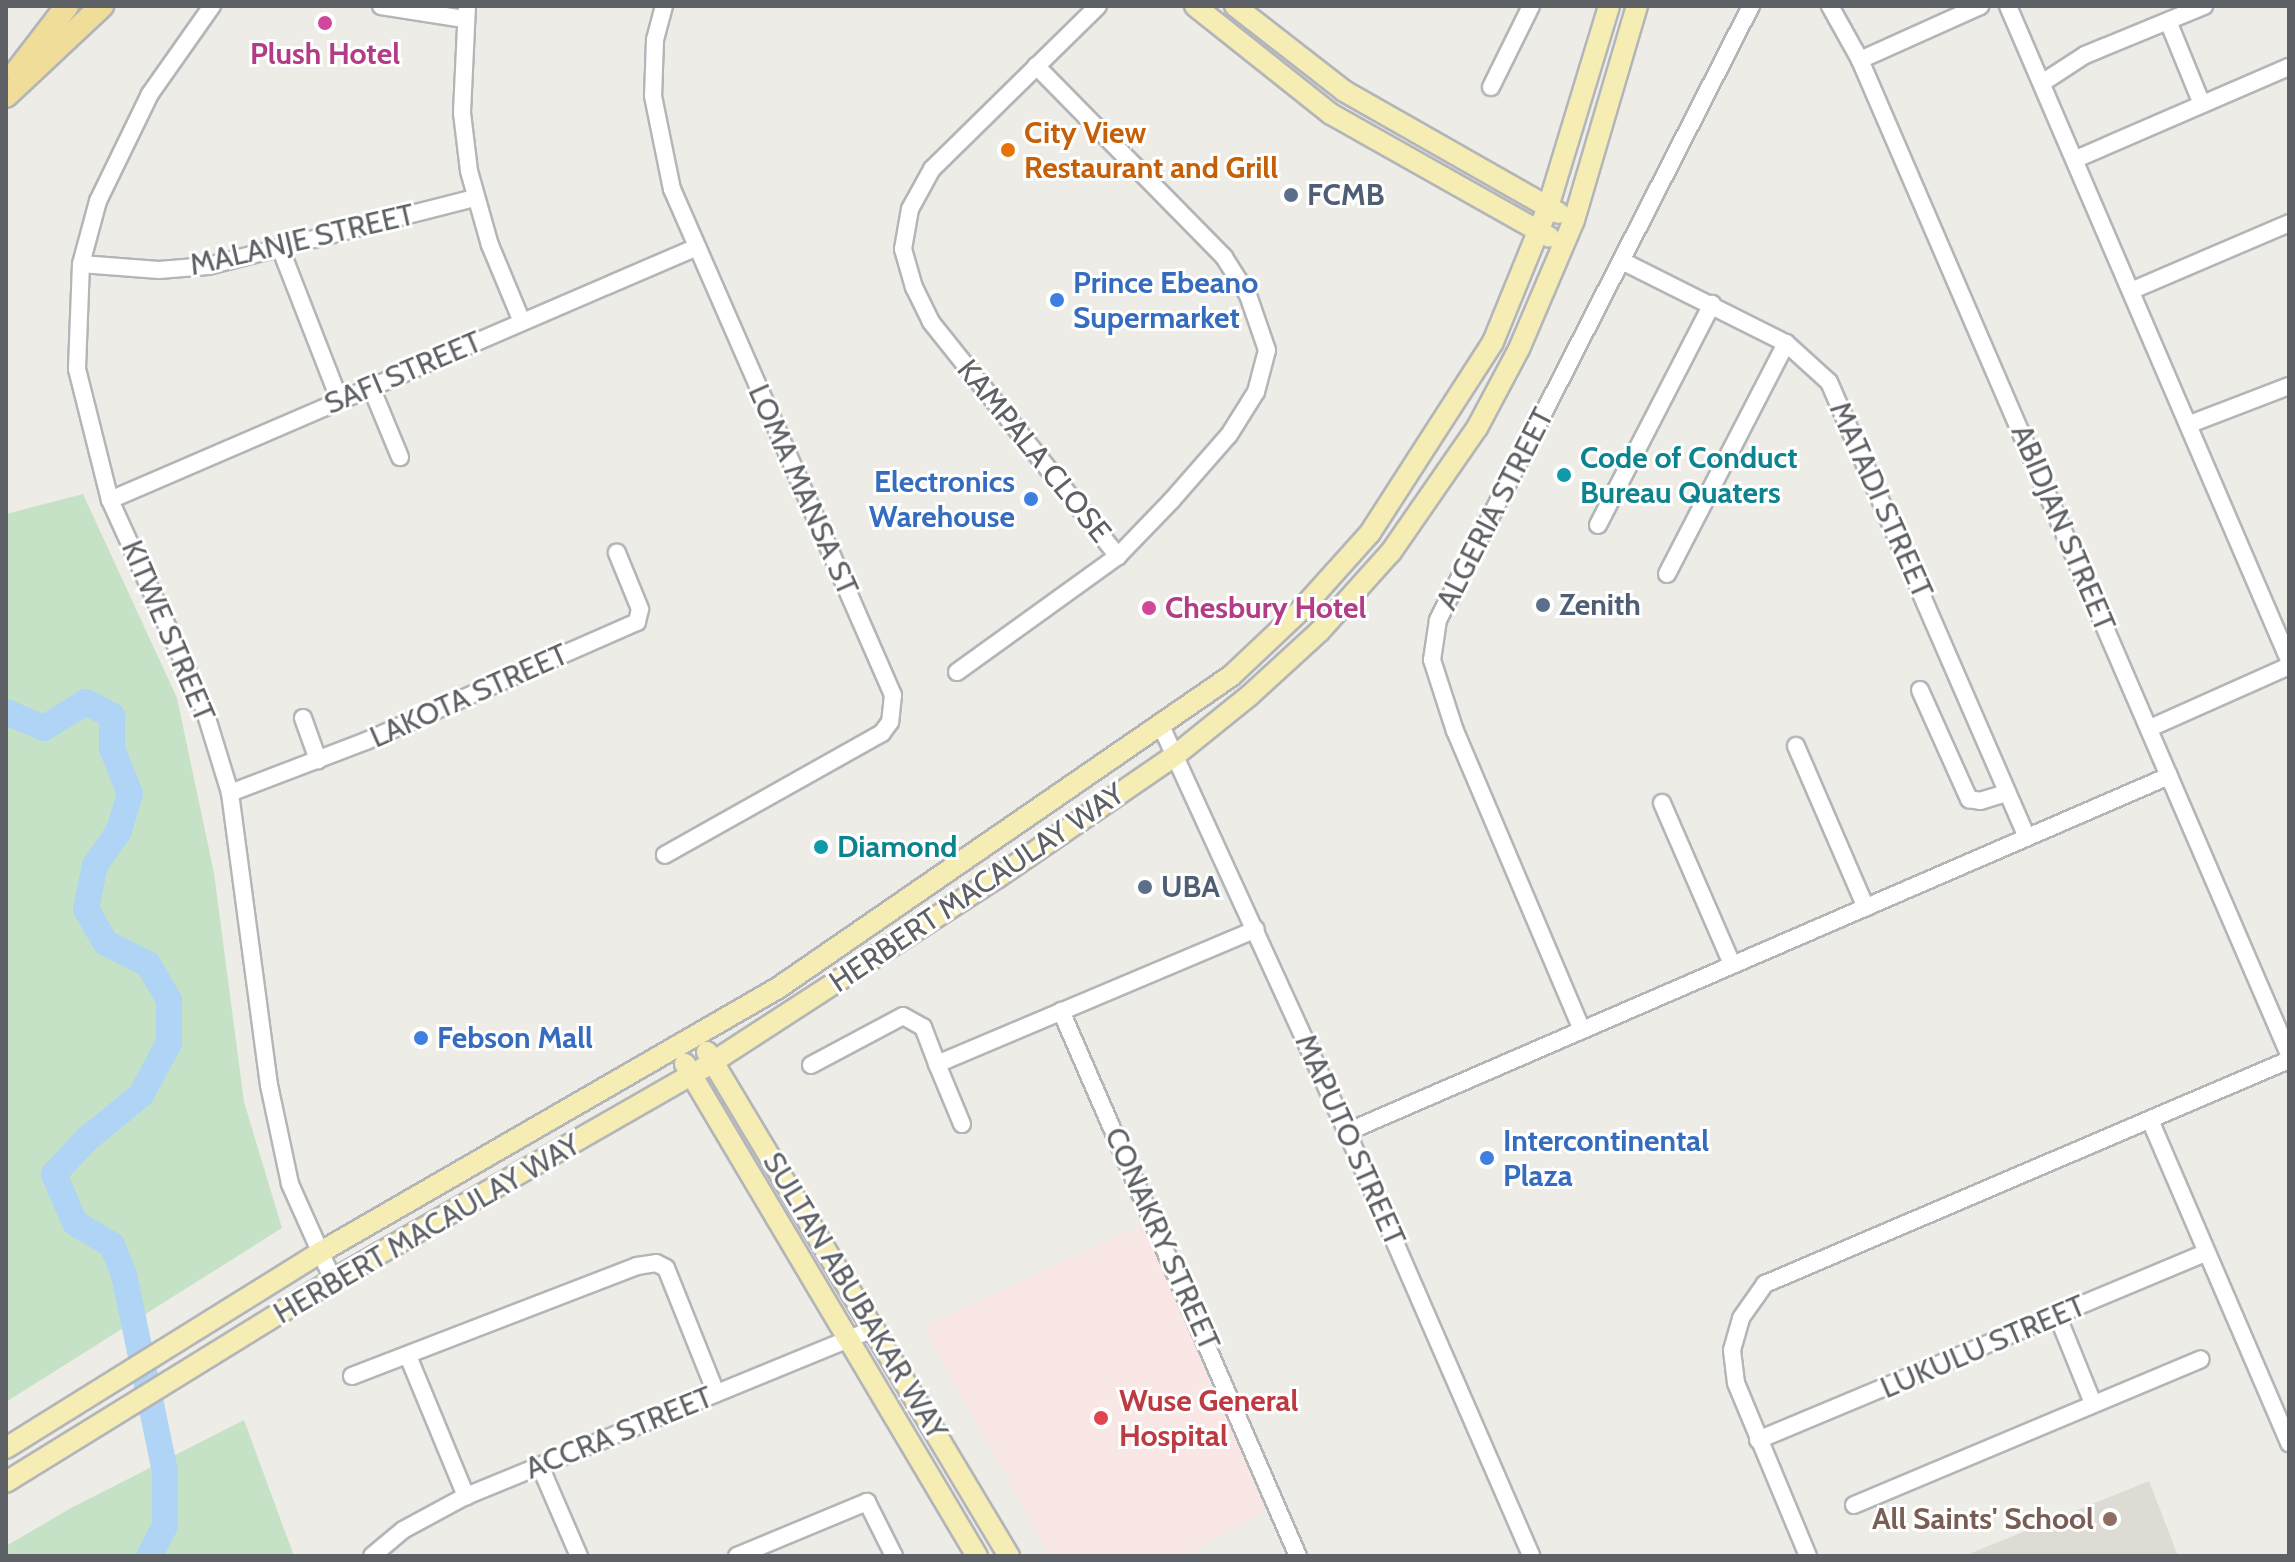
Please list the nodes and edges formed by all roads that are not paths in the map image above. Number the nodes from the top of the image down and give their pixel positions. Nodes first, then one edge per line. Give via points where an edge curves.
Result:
1 (67, 6) edge
2 (102, 6) edge
3 (212, 6) edge
4 (381, 6) edge
5 (664, 6) edge
6 (1098, 6) edge
7 (1195, 6) edge
8 (1235, 6) edge
9 (1531, 6) edge
10 (1609, 6) edge
11 (1637, 6) edge
12 (1751, 6) edge
13 (1830, 6) edge
14 (1980, 6) edge
15 (2008, 6) edge
16 (2204, 6) edge
17 (466, 12) edge
18 (2168, 21) junction
19 (1860, 60) junction
20 (1036, 66) junction
21 (2289, 67) edge
22 (2042, 83) junction
23 (6, 85) edge
24 (1491, 87) dead end
25 (6, 96) edge
26 (2201, 102) junction
27 (2076, 159) junction
28 (474, 198) junction
29 (1548, 207) junction
30 (1574, 220) junction
31 (2289, 223) edge
32 (1538, 232) junction
33 (1564, 245) junction
34 (697, 247) junction
35 (281, 250) junction
36 (1624, 262) junction
37 (81, 264) junction
38 (2133, 290) junction
39 (1712, 304) junction
40 (522, 322) junction
41 (1786, 343) junction
42 (2289, 386) edge
43 (371, 387) junction
44 (340, 401) junction
45 (2190, 424) junction
46 (400, 457) dead end
47 (110, 500) junction
48 (1598, 525) dead end
49 (617, 553) dead end
50 (1118, 556) junction
51 (1667, 574) dead end
52 (2289, 663) edge
53 (957, 672) dead end
54 (1920, 690) dead end
55 (303, 718) dead end
56 (1162, 728) junction
57 (2150, 728) junction
58 (1796, 746) dead end
59 (1177, 754) junction
60 (318, 760) junction
61 (2169, 776) junction
62 (230, 793) junction
63 (2007, 793) junction
64 (1662, 803) dead end
65 (2027, 837) junction
66 (665, 855) dead end
67 (1866, 908) junction
68 (1256, 929) junction
69 (1732, 964) junction
70 (1061, 1011) junction
71 (1582, 1030) junction
72 (698, 1038) junction
73 (677, 1051) junction
74 (2289, 1054) edge
75 (2289, 1060) edge
76 (713, 1062) junction
77 (937, 1064) junction
78 (811, 1065) dead end
79 (692, 1075) junction
80 (2150, 1120) junction
81 (962, 1124) dead end
82 (1347, 1132) junction
83 (319, 1253) junction
84 (2206, 1253) junction
85 (333, 1280) junction
86 (2058, 1317) junction
87 (876, 1328) junction
88 (850, 1339) junction
89 (408, 1356) junction
90 (2201, 1359) dead end
91 (352, 1376) dead end
92 (716, 1393) junction
93 (2093, 1403) junction
94 (1758, 1440) junction
95 (2289, 1443) edge
96 (6, 1448) edge
97 (540, 1466) junction
98 (6, 1482) edge
99 (466, 1496) junction
100 (1854, 1505) dead end
101 (372, 1556) edge
102 (579, 1556) edge
103 (739, 1556) edge
104 (894, 1556) edge
105 (977, 1556) edge
106 (1009, 1556) edge
107 (1298, 1556) edge
108 (1531, 1556) edge
109 (1808, 1556) edge

1 - 23 highway
2 - 25 highway
3 - 37 street, KITWE STREET via 120,148
4 - 17 street
5 - 34 street, LOMA MANSA ST via 655,40 655,109 672,189
6 - 20 street
7 - 32 main road via 1331,114
8 - 29 main road via 1344,91
9 - 24 street
10 - 29 main road, HERBERT MACAULAY WAY
11 - 30 main road, HERBERT MACAULAY WAY
12 - 36 street, ALGERIA STREET
13 - 19 street, ABIDJAN STREET
14 - 19 street
15 - 22 street
16 - 18 street
17 - 28 street via 462,113
18 - 22 street via 2085,55
18 - 26 street
19 - 57 street, ABIDJAN STREET
20 - 50 street, KAMPALA CLOSE via 932,169 910,209 903,249 931,322
20 - 50 street, KAMPALA CLOSE via 1224,257 1267,350 1256,392 1229,435
21 - 26 street
22 - 27 street
26 - 27 street
27 - 38 street
28 - 35 street, MALANJE STREET
28 - 40 street
29 - 30 main road
29 - 32 main road, HERBERT MACAULAY WAY
30 - 33 main road, HERBERT MACAULAY WAY
31 - 38 street
32 - 33 main road
32 - 56 main road, HERBERT MACAULAY WAY via 1493,342 1370,533 1300,611 1231,676
33 - 59 main road, HERBERT MACAULAY WAY via 1477,428 1391,552 1320,631
34 - 40 street, SAFI STREET
34 - 66 street, LOMA MANSA ST via 893,695 893,710 882,733
35 - 37 street, MALANJE STREET via 159,270
35 - 44 street
36 - 39 street, MATADI STREET
36 - 71 street, ALGERIA STREET via 1438,620 1432,660 1455,731
37 - 47 street, KITWE STREET via 77,369
38 - 45 street
39 - 41 street, MATADI STREET
39 - 48 street
40 - 43 street, SAFI STREET
41 - 51 street
41 - 63 street, MATADI STREET via 1814,366 1839,401
42 - 45 street
43 - 44 street, SAFI STREET
43 - 46 street
44 - 47 street, SAFI STREET
45 - 52 street
47 - 62 street, KITWE STREET via 203,705
49 - 60 street, LAKOTA STREET via 640,609 637,622
50 - 53 street
52 - 57 street
54 - 63 street via 1969,799
55 - 60 street
56 - 59 street, MAPUTO STREET
56 - 72 main road, HERBERT MACAULAY WAY
57 - 61 street, ABIDJAN STREET
58 - 67 street
59 - 68 street, MAPUTO STREET
59 - 76 main road, HERBERT MACAULAY WAY
60 - 62 street, LAKOTA STREET
61 - 65 street
61 - 74 street, ABIDJAN STREET
62 - 83 street, KITWE STREET via 269,1085 290,1184
63 - 65 street, MATADI STREET
64 - 69 street
65 - 67 street
67 - 69 street
68 - 70 street
68 - 82 street, MAPUTO STREET
69 - 71 street
70 - 77 street
70 - 107 street, CONAKRY STREET
71 - 82 street
72 - 73 main road, HERBERT MACAULAY WAY
72 - 76 main road, SULTAN ABUBAKAR WAY
73 - 79 main road, SULTAN ABUBAKAR WAY
73 - 83 main road, HERBERT MACAULAY WAY
75 - 80 street
76 - 79 main road, HERBERT MACAULAY WAY
76 - 87 main road, SULTAN ABUBAKAR WAY
77 - 78 street via 923,1027 903,1016
77 - 81 street
79 - 85 main road, HERBERT MACAULAY WAY
79 - 88 main road, SULTAN ABUBAKAR WAY
80 - 84 street
80 - 94 street via 1765,1284 1741,1318 1732,1350 1736,1383
82 - 108 street, MAPUTO STREET
83 - 85 street, KITWE STREET
83 - 96 main road, HERBERT MACAULAY WAY
84 - 86 street, LUKULU STREET
84 - 95 street
85 - 98 main road, HERBERT MACAULAY WAY
86 - 93 street
86 - 94 street, LUKULU STREET
87 - 88 street, ACCRA STREET
87 - 106 main road, SULTAN ABUBAKAR WAY
88 - 92 street, ACCRA STREET
88 - 105 main road, SULTAN ABUBAKAR WAY
89 - 91 street
89 - 92 street via 656,1263 666,1268
89 - 99 street
90 - 93 street
92 - 97 street, ACCRA STREET
93 - 100 street
94 - 109 street
97 - 99 street, ACCRA STREET
97 - 102 street
99 - 101 street, ACCRA STREET via 403,1530
103 - 104 street via 867,1502

